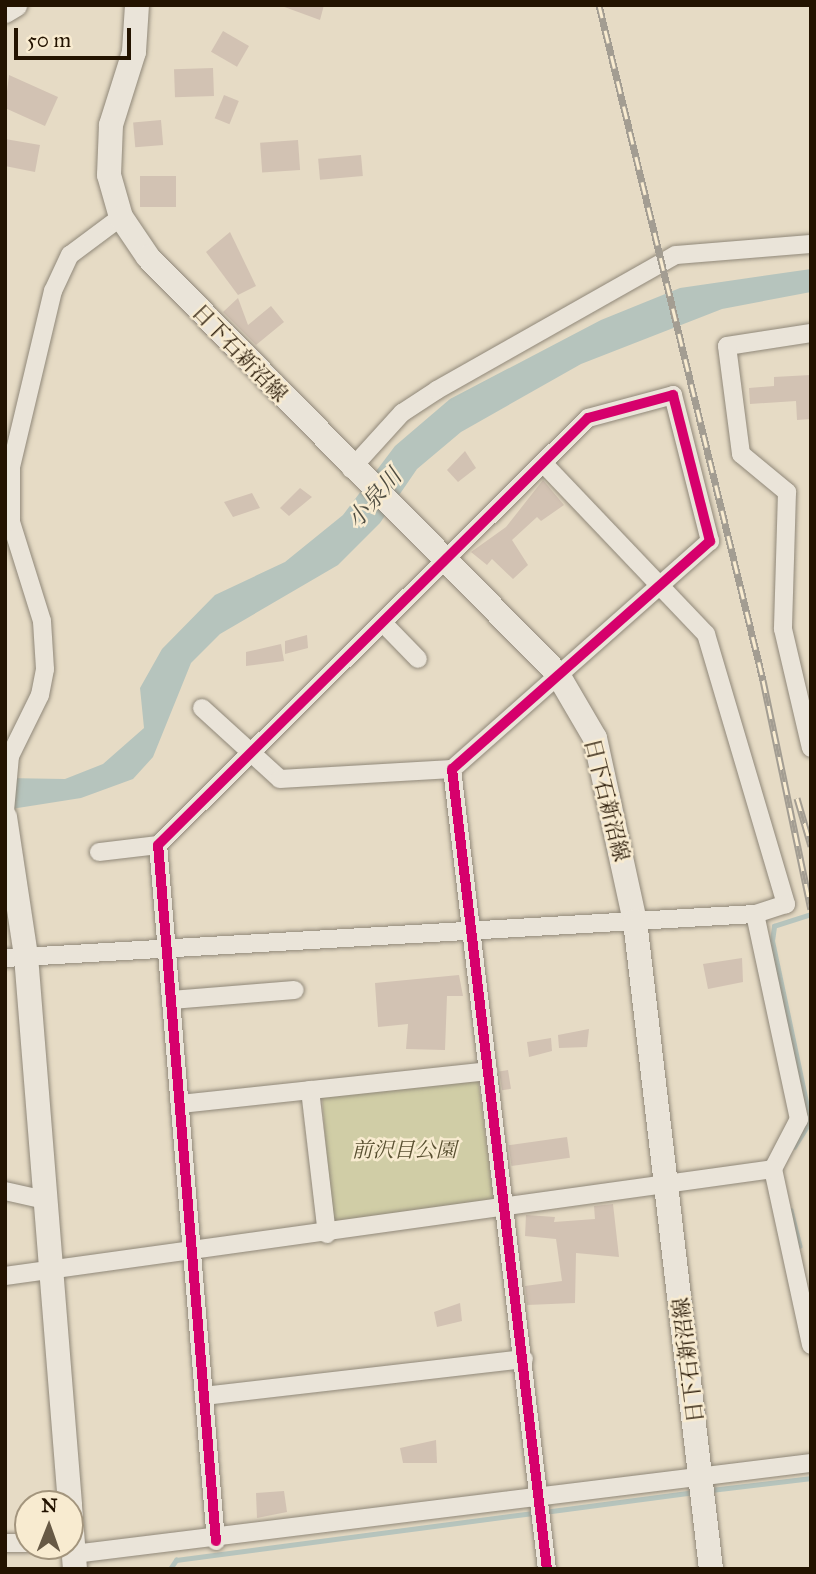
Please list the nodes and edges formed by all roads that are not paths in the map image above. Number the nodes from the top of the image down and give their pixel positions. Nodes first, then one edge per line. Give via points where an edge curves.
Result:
1 (15, 5) edge
2 (137, 5) edge
3 (5, 10) edge
4 (121, 216) junction
5 (811, 244) edge
6 (811, 333) edge
7 (544, 464) junction
8 (355, 473) junction
9 (446, 559) junction
10 (661, 584) junction
11 (383, 623) junction
12 (418, 659) dead end
13 (557, 673) junction
14 (202, 708) dead end
15 (811, 748) edge
16 (8, 758) edge
17 (250, 758) junction
18 (452, 769) junction
19 (5, 814) edge
20 (159, 845) junction
21 (99, 852) dead end
22 (755, 914) junction
23 (635, 921) junction
24 (472, 929) junction
25 (167, 949) junction
26 (16, 957) edge
27 (295, 990) dead end
28 (171, 1000) junction
29 (488, 1071) junction
30 (310, 1090) junction
31 (180, 1104) junction
32 (773, 1169) junction
33 (667, 1186) junction
34 (5, 1191) edge
35 (45, 1200) junction
36 (504, 1209) junction
37 (327, 1234) junction
38 (192, 1253) junction
39 (51, 1275) junction
40 (5, 1276) edge
41 (811, 1345) edge
42 (524, 1359) junction
43 (204, 1396) junction
44 (811, 1463) edge
45 (703, 1487) junction
46 (69, 1490) edge
47 (542, 1506) junction
48 (216, 1541) junction
49 (84, 1551) edge
50 (547, 1569) edge
51 (711, 1569) edge

1 - 3 main road
2 - 4 main road, 日下石新沼線 via 134,52 111,125 109,175
4 - 8 main road, 日下石新沼線 via 148,257
4 - 16 street via 70,255 53,291 11,467 11,522 42,621 45,669 40,695
5 - 8 street via 676,255 402,413
6 - 15 street via 726,346 741,454 787,492 783,629
7 - 9 street
7 - 10 street
7 - 10 street via 588,418 673,395 710,541
8 - 9 main road, 日下石新沼線
9 - 11 street
9 - 13 main road, 日下石新沼線
10 - 13 street
10 - 22 street via 706,634 786,904
11 - 12 street
11 - 17 street
13 - 18 street
13 - 23 main road, 日下石新沼線 via 595,738
14 - 17 street
16 - 19 street
17 - 18 street via 280,779
17 - 20 street
18 - 24 street
19 - 26 main road
20 - 21 street
20 - 25 street
22 - 23 street
22 - 32 street via 799,1119
23 - 24 street
23 - 33 main road, 日下石新沼線
24 - 25 street
24 - 29 street
25 - 26 street
25 - 28 street
26 - 35 main road
27 - 28 street
28 - 31 street
29 - 30 street
29 - 36 street
30 - 31 street
30 - 37 street
31 - 38 street
32 - 33 street
32 - 41 street
33 - 36 street
33 - 45 main road, 日下石新沼線
34 - 35 street
35 - 39 main road
36 - 37 street
36 - 42 street
37 - 38 street
38 - 39 street
38 - 43 street
39 - 40 street
39 - 46 main road
42 - 43 street
42 - 47 street
43 - 48 street
44 - 45 street
45 - 47 street
45 - 51 main road, 日下石新沼線
47 - 48 street
47 - 50 street
48 - 49 street

